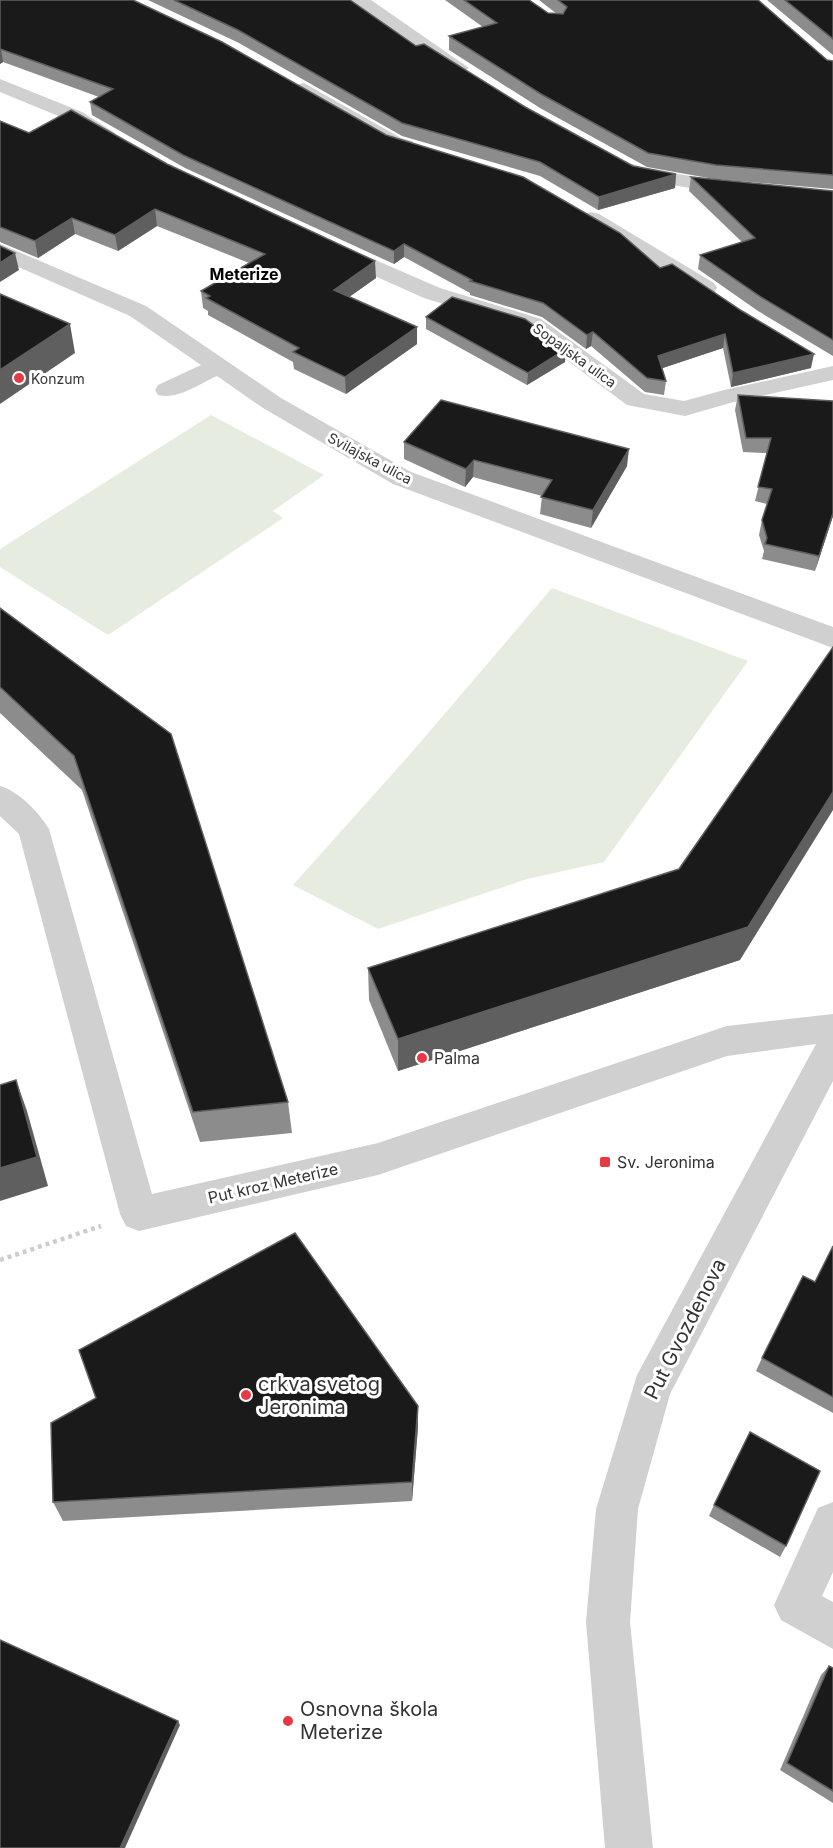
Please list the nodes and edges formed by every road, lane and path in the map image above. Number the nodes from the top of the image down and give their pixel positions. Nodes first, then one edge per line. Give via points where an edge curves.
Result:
1 (359, 0) edge
2 (476, 79) edge
3 (287, 80) edge
4 (0, 86) edge
5 (126, 145) edge
6 (427, 152) edge
7 (620, 163) edge
8 (750, 190) edge
9 (572, 208) edge
10 (315, 240) edge
11 (0, 251) edge
12 (722, 299) edge
13 (814, 358) dead end
14 (219, 366) junction
15 (833, 371) edge
16 (166, 390) dead end
17 (833, 639) edge
18 (0, 797) edge
19 (833, 1028) edge
20 (833, 1047) edge
21 (139, 1214) junction
22 (0, 1260) edge
23 (833, 1523) edge
24 (833, 1627) edge
25 (629, 1848) edge

1 - 2 street
3 - 6 street via 394,142
4 - 5 street via 75,116
7 - 8 street via 640,174
9 - 12 street
10 - 15 street, Sopaljska ulica via 432,293 533,324 636,400 685,409
11 - 14 street, Svilajska ulica via 138,311
13 - 15 street, Sopaljska ulica
14 - 16 street
14 - 17 street, Svilajska ulica via 300,420 402,478
18 - 21 street via 33,829
19 - 21 street, Put kroz Meterize via 727,1041 378,1159
20 - 25 street, Put Gvozdenova via 651,1389 617,1509 608,1622
21 - 22 path
23 - 24 street via 796,1605

